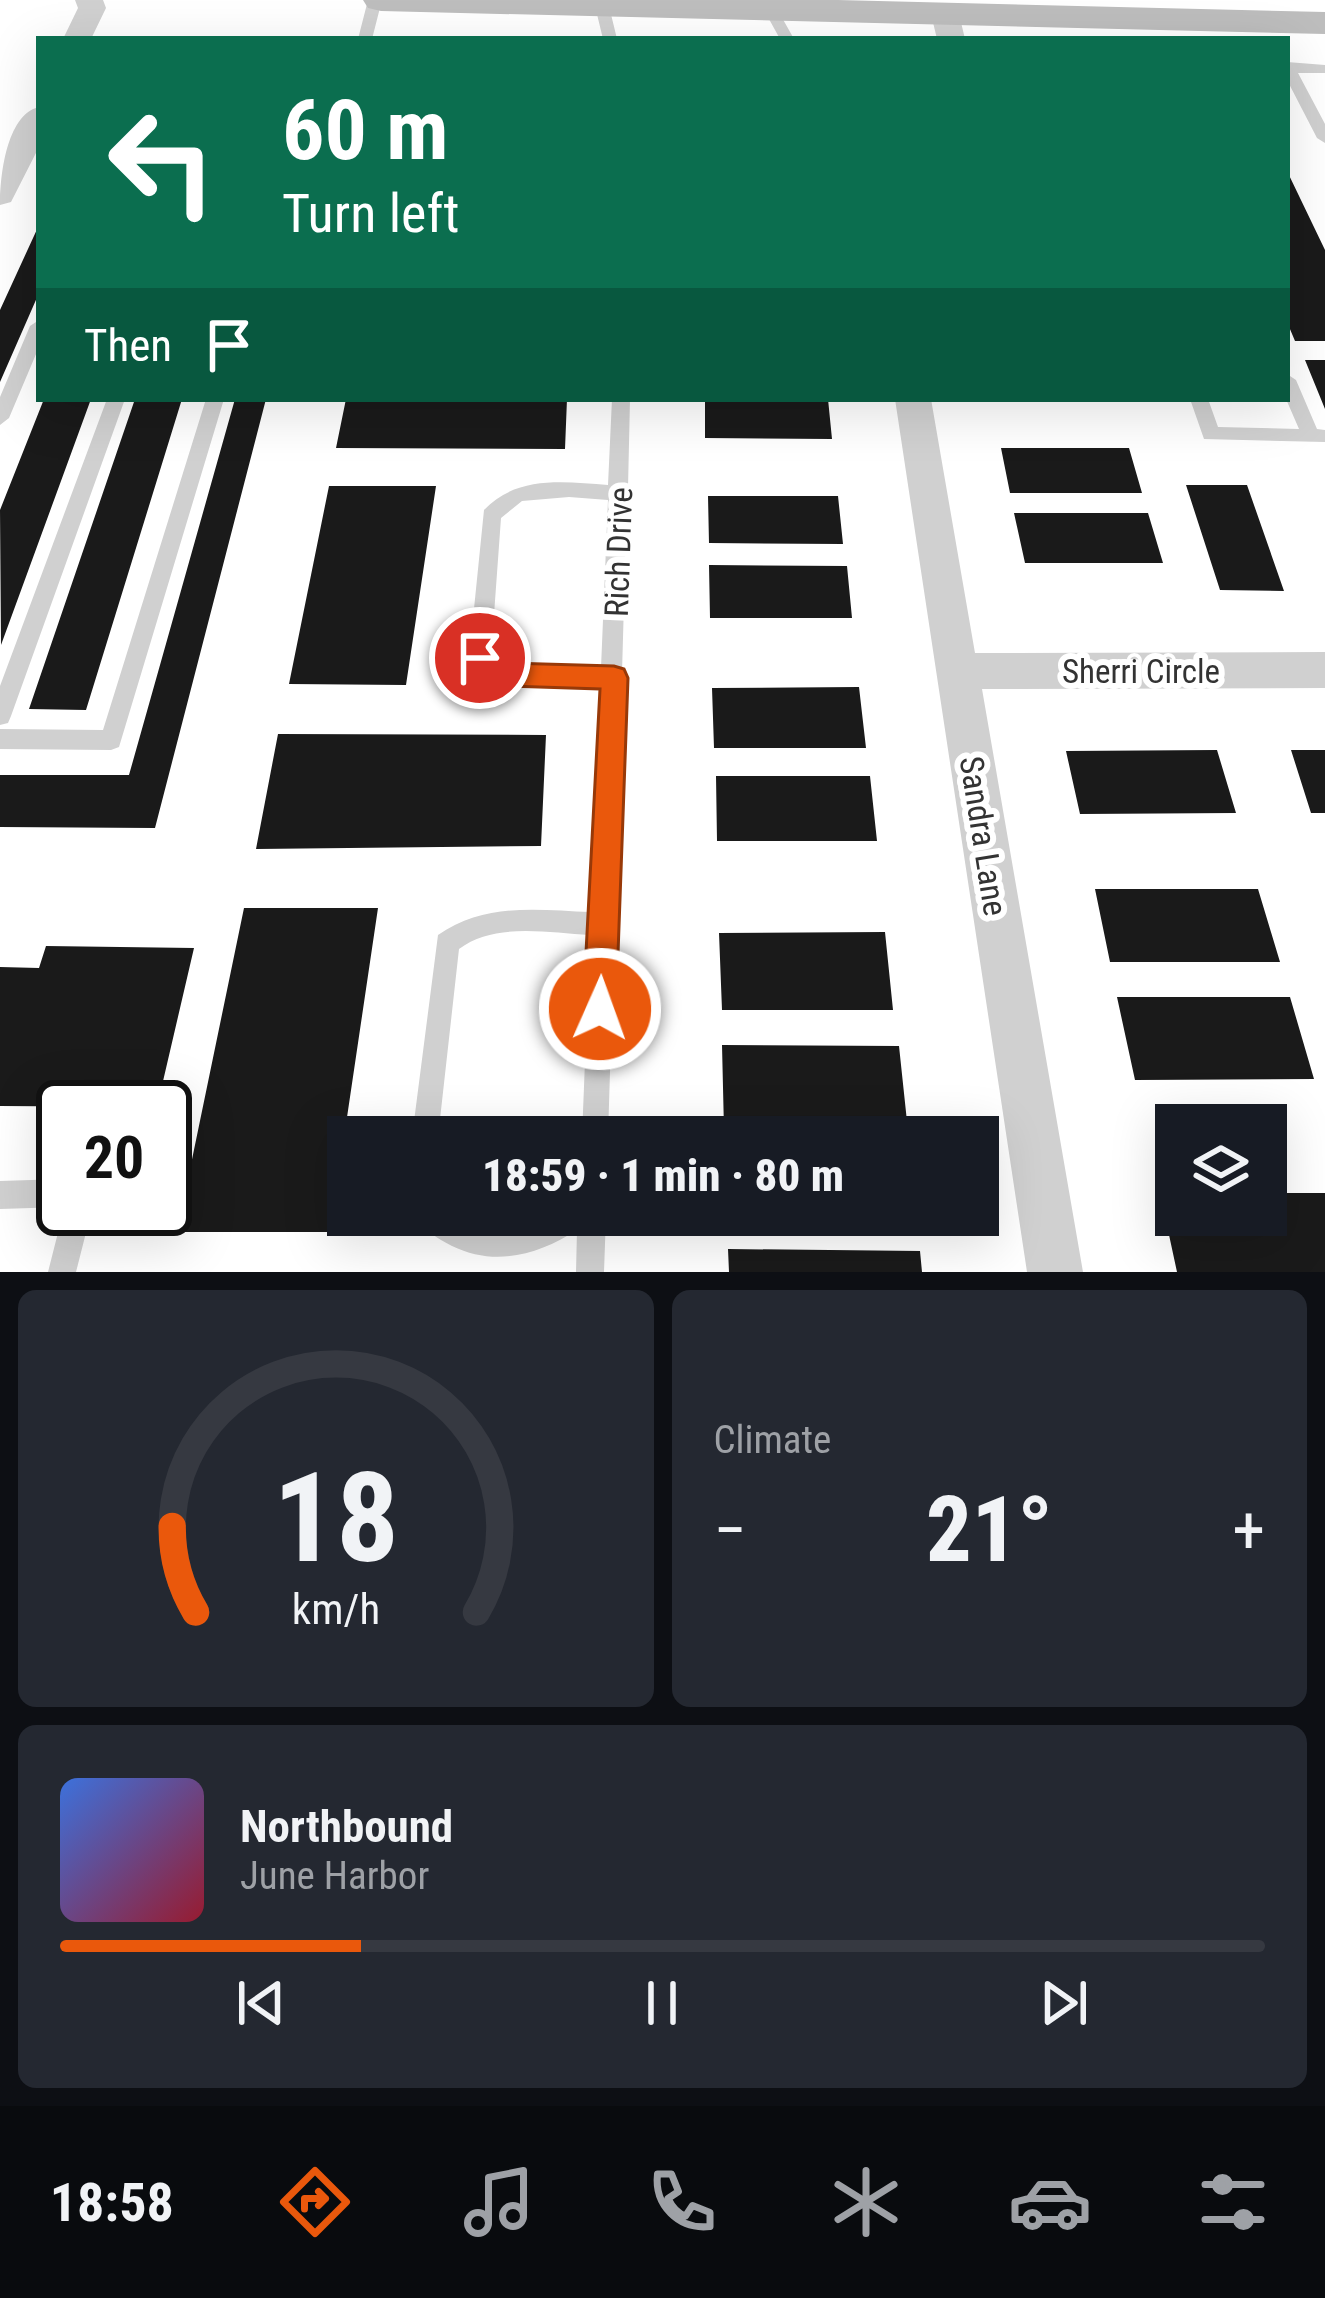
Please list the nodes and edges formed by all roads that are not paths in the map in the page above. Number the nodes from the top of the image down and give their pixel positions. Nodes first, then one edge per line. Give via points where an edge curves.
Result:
1 (89, 0) edge
2 (378, 0) edge
3 (606, 22) edge
4 (1325, 23) edge
5 (779, 24) edge
6 (948, 26) edge
7 (1270, 30) edge
8 (78, 36) edge
9 (366, 36) edge
10 (1290, 68) edge
11 (1325, 69) edge
12 (1290, 72) edge
13 (36, 122) edge
14 (1325, 138) edge
15 (0, 195) edge
16 (36, 333) edge
17 (1290, 385) edge
18 (115, 402) edge
19 (213, 402) edge
20 (621, 402) edge
21 (913, 402) edge
22 (1199, 402) edge
23 (0, 418) edge
24 (1318, 436) edge
25 (621, 493) junction
26 (1325, 670) edge
27 (957, 671) junction
28 (614, 678) junction
29 (0, 716) edge
30 (0, 739) edge
31 (603, 924) junction
32 (427, 1116) edge
33 (596, 1116) edge
34 (36, 1194) edge
35 (0, 1195) edge
36 (71, 1236) edge
37 (459, 1236) edge
38 (545, 1236) edge
39 (591, 1236) edge
40 (62, 1272) edge
41 (590, 1272) edge
42 (1055, 1272) edge

1 - 8 street
2 - 3 main road
2 - 9 lane
3 - 5 main road
4 - 7 main road
5 - 6 main road
6 - 7 main road
10 - 11 lane
12 - 14 lane
13 - 15 street
16 - 23 lane
17 - 24 lane
18 - 29 lane
19 - 30 lane via 111,740
20 - 25 lane, Rich Drive
21 - 27 street, Sandra Lane
22 - 24 lane via 1211,434
25 - 28 lane, Rich Drive
25 - 28 lane via 525,491 499,502 491,515 480,658 490,671 507,674
26 - 27 street, Sherri Circle
27 - 42 street, Sandra Lane
28 - 31 lane, Rich Drive
31 - 32 lane via 482,923 446,943
31 - 33 lane, Rich Drive
34 - 35 lane
36 - 40 lane
37 - 38 lane via 506,1245
39 - 41 lane

